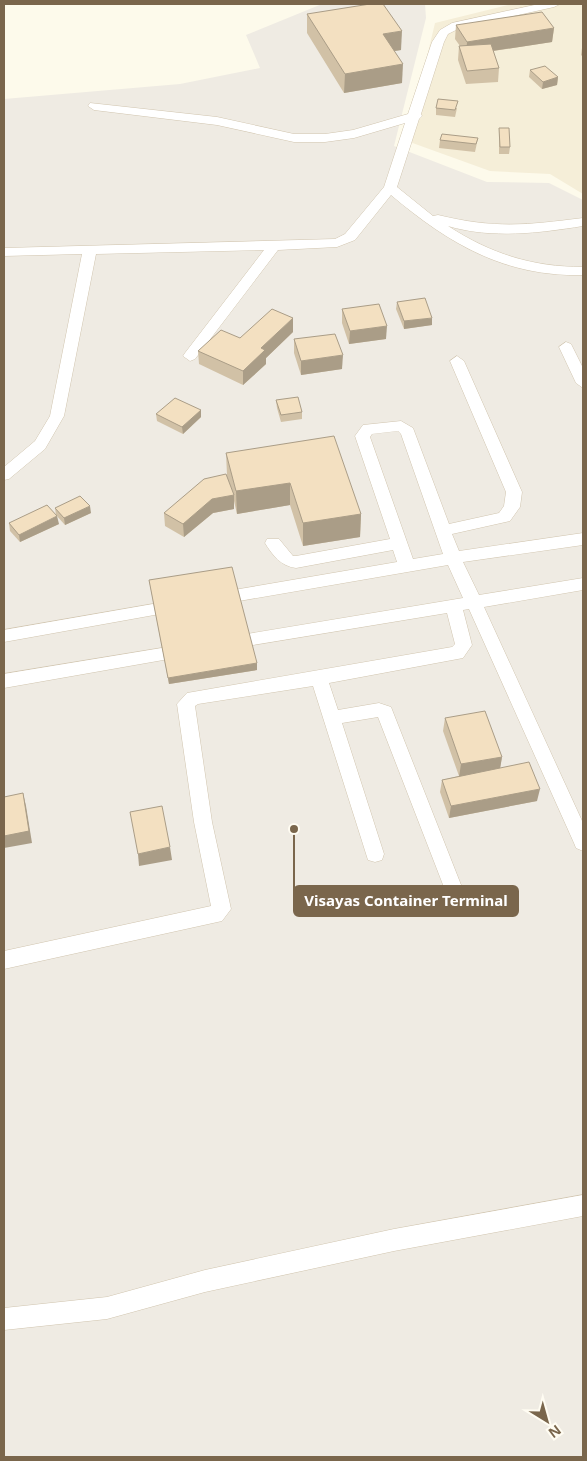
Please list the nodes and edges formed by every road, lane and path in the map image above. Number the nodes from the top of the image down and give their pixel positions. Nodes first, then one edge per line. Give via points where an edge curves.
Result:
1 (554, 4) edge
2 (94, 106) dead end
3 (416, 116) junction
4 (390, 188) junction
5 (419, 213) junction
6 (583, 222) edge
7 (274, 246) junction
8 (90, 249) junction
9 (4, 252) edge
10 (583, 271) edge
11 (566, 347) dead end
12 (190, 356) dead end
13 (457, 361) dead end
14 (583, 383) edge
15 (4, 475) edge
16 (442, 531) junction
17 (583, 539) edge
18 (399, 542) junction
19 (272, 543) dead end
20 (453, 558) junction
21 (407, 566) junction
22 (583, 584) edge
23 (473, 602) junction
24 (454, 605) junction
25 (4, 636) edge
26 (319, 678) junction
27 (4, 681) edge
28 (331, 718) junction
29 (583, 843) edge
30 (375, 854) dead end
31 (456, 895) dead end
32 (4, 960) edge
33 (583, 1205) edge
34 (4, 1319) edge

1 - 3 lane via 456,25 444,32 438,42
2 - 3 lane via 217,121 294,138 354,134
3 - 4 lane
4 - 5 lane
4 - 7 lane via 350,237 337,243
5 - 6 lane via 456,226 484,230
5 - 10 lane via 468,246 519,266
7 - 8 lane
7 - 12 lane
8 - 9 lane
8 - 15 lane via 57,416 40,445
11 - 14 lane
13 - 16 lane via 514,492 512,507 504,517
16 - 18 lane via 406,428 368,429 362,436
16 - 20 lane
17 - 20 lane
18 - 19 lane via 296,562 288,561
18 - 21 lane
20 - 21 lane
20 - 23 lane
21 - 25 lane
22 - 23 lane
23 - 24 lane
23 - 29 lane
24 - 26 lane via 464,645 457,653
24 - 27 lane
26 - 28 lane
26 - 32 lane via 194,698 186,704 219,912
28 - 30 lane
28 - 31 lane via 379,710 385,712
33 - 34 lane via 394,1240 205,1282 107,1308

